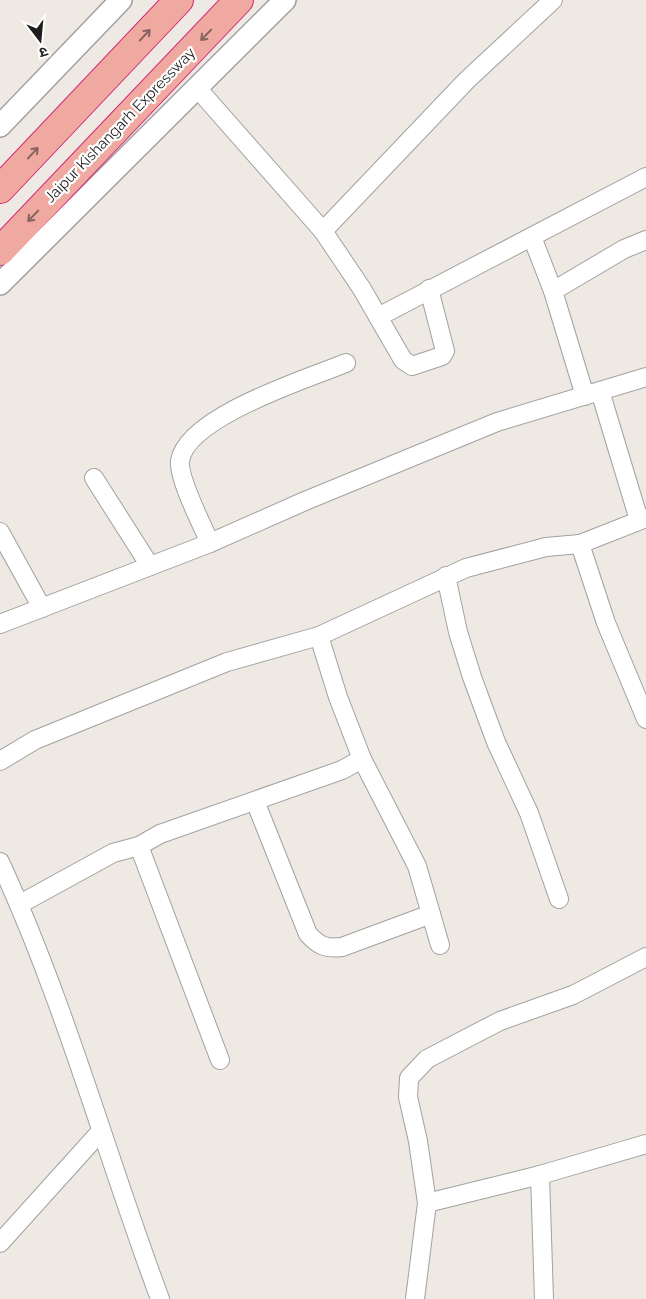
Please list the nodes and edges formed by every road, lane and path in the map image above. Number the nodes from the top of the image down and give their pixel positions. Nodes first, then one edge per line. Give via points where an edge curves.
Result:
1 (178, 0) edge
2 (239, 0) edge
3 (285, 0) edge
4 (553, 0) edge
5 (117, 2) edge
6 (198, 88) junction
7 (0, 126) edge
8 (646, 177) edge
9 (0, 189) edge
10 (323, 231) junction
11 (532, 237) junction
12 (646, 240) edge
13 (0, 251) edge
14 (0, 284) edge
15 (429, 289) junction
16 (553, 291) junction
17 (378, 317) junction
18 (346, 363) dead end
19 (646, 377) edge
20 (593, 394) junction
21 (94, 478) dead end
22 (642, 519) edge
23 (0, 532) edge
24 (210, 543) junction
25 (580, 544) junction
26 (150, 566) junction
27 (446, 576) junction
28 (42, 608) junction
29 (0, 624) edge
30 (319, 636) junction
31 (646, 719) edge
32 (362, 759) junction
33 (0, 761) edge
34 (254, 801) junction
35 (139, 846) junction
36 (0, 862) edge
37 (559, 899) dead end
38 (20, 904) junction
39 (431, 914) junction
40 (440, 945) dead end
41 (646, 957) edge
42 (220, 1060) dead end
43 (101, 1131) junction
44 (646, 1144) edge
45 (540, 1175) junction
46 (428, 1203) junction
47 (0, 1244) edge
48 (160, 1299) edge
49 (414, 1299) edge
50 (544, 1299) edge

9 -> 1 highway
2 -> 13 highway, Jaipur Kishangarh Expressway
3 - 6 street
4 - 10 street via 467,80
5 - 7 street
6 - 10 street
6 - 14 street
8 - 11 street
10 - 17 street
11 - 15 street
11 - 16 street
12 - 16 street via 624,249
15 - 17 street
15 - 17 street via 444,342 442,356 419,365 406,363
16 - 20 street
18 - 24 street via 237,407 196,434 183,448 180,462 184,483
19 - 20 street
20 - 22 street
20 - 24 street via 497,422
21 - 26 street
22 - 25 street
23 - 28 street
24 - 26 street
25 - 27 street via 546,547
25 - 31 street via 606,624
26 - 28 street
27 - 30 street
27 - 37 street via 472,677 496,742 529,813
28 - 29 street
30 - 32 street
30 - 33 street via 227,662 35,740
32 - 34 street via 342,770
32 - 39 street via 417,866
34 - 35 street via 160,834
34 - 39 street via 308,934 318,945 342,947
35 - 38 street via 113,852
35 - 42 street
36 - 38 street
38 - 43 street via 59,1005
39 - 40 street
41 - 46 street via 573,995 500,1021 427,1059 409,1078 408,1097
43 - 47 street
43 - 48 street
44 - 45 street
45 - 46 street
45 - 50 street
46 - 49 street

